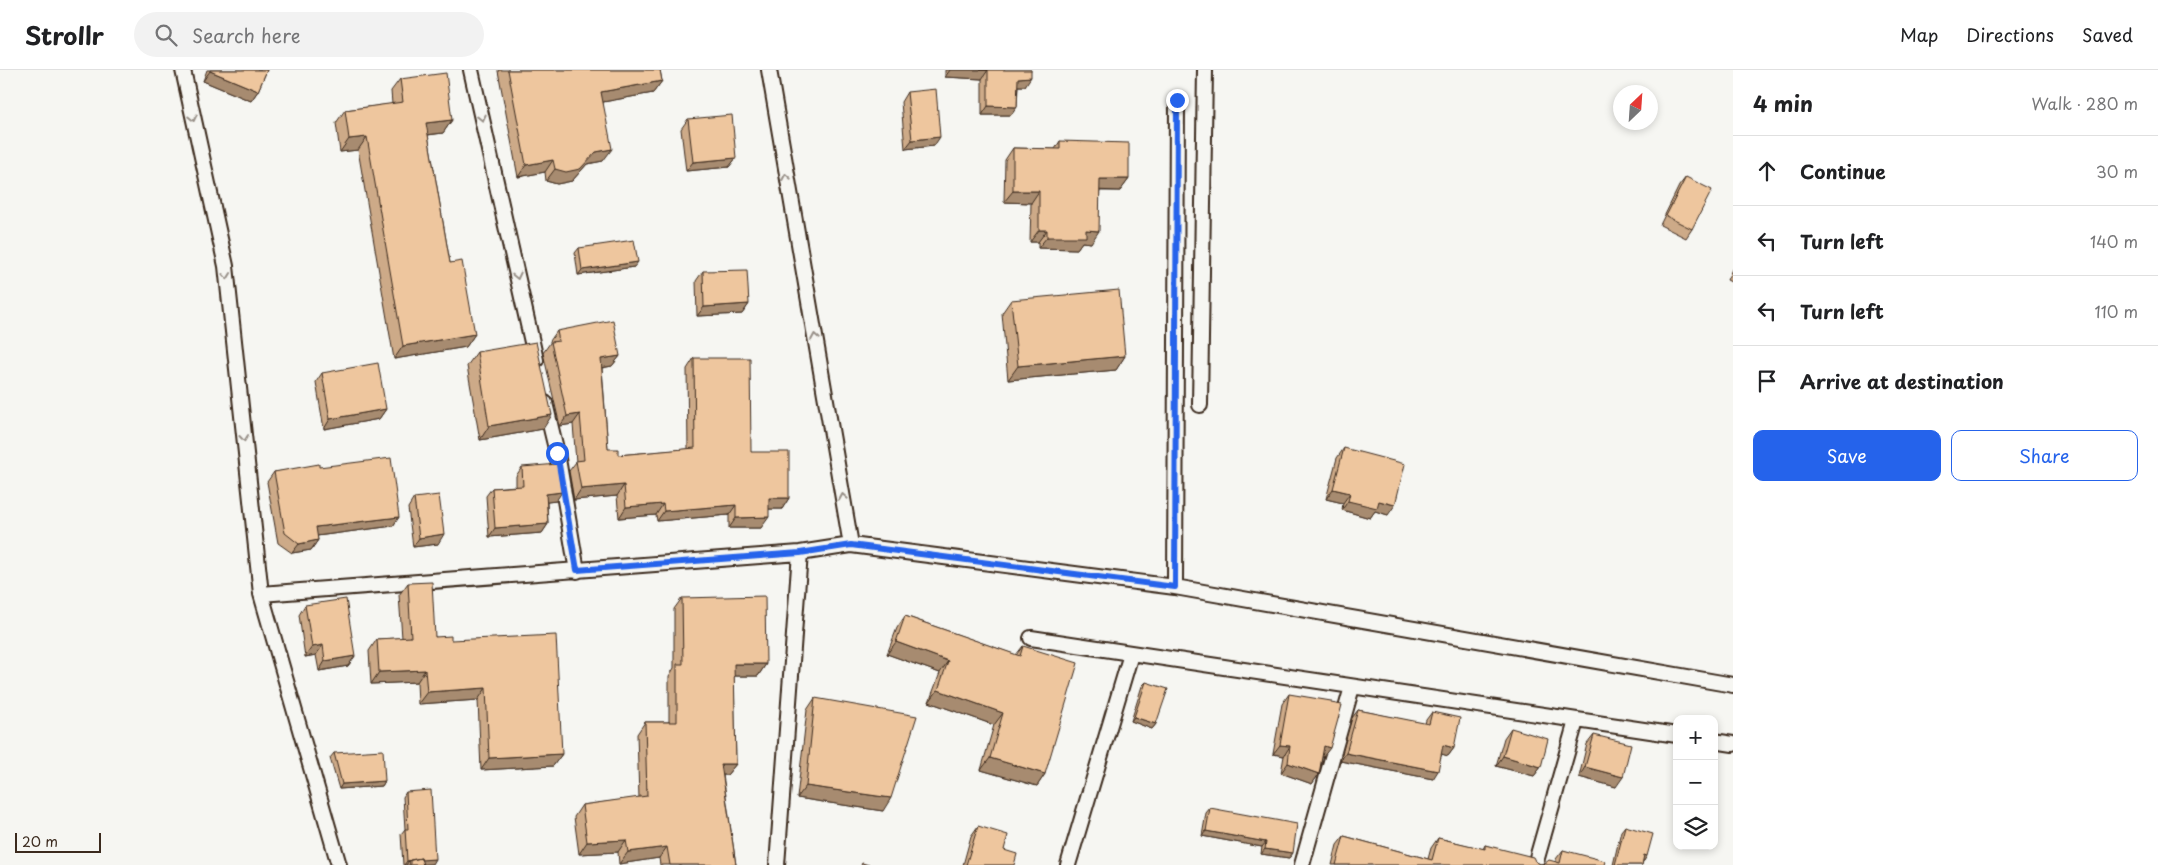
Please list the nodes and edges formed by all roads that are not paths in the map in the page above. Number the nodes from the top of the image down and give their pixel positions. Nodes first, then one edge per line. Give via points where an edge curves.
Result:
1 (183, 70) edge
2 (471, 70) edge
3 (769, 70) edge
4 (1205, 70) edge
5 (1177, 100) dead end
6 (1200, 405) dead end
7 (851, 545) junction
8 (800, 553) junction
9 (577, 570) junction
10 (1175, 587) junction
11 (261, 594) junction
12 (1031, 638) dead end
13 (1132, 654) junction
14 (1733, 685) edge
15 (1352, 687) junction
16 (1576, 721) junction
17 (1673, 734) edge
18 (1718, 742) edge
19 (1733, 744) edge
20 (339, 865) edge
21 (777, 865) edge
22 (1068, 865) edge
23 (1302, 865) edge
24 (1535, 865) edge

1 -> 11 lane via 226,266
2 -> 9 lane via 557,453
7 -> 3 lane
4 - 6 lane
5 - 10 lane
7 - 8 lane
7 - 10 lane
8 - 9 lane
8 - 21 lane
9 - 11 lane
10 - 14 lane
11 - 20 lane
12 - 13 lane
13 - 15 lane
13 - 22 lane
15 - 16 lane
15 - 23 lane
16 - 17 lane
16 - 24 lane
18 - 19 lane

